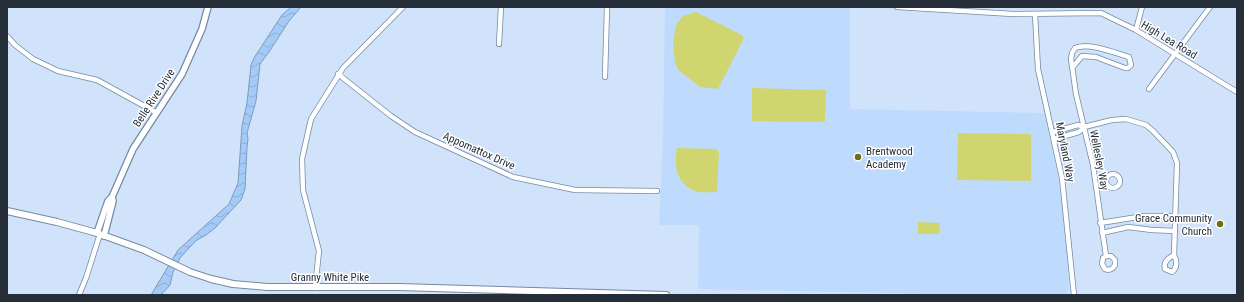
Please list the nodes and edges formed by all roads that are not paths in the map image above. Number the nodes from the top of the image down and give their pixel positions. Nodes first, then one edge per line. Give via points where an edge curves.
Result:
1 (208, 7) edge
2 (403, 7) edge
3 (501, 7) edge
4 (607, 7) edge
5 (897, 7) edge
6 (1142, 7) edge
7 (1210, 7) edge
8 (1035, 14) junction
9 (1136, 30) junction
10 (7, 36) edge
11 (499, 44) dead end
12 (1090, 47) junction
13 (1176, 54) junction
14 (1082, 56) junction
15 (1072, 68) junction
16 (338, 74) junction
17 (605, 77) dead end
18 (1149, 89) dead end
19 (1237, 92) edge
20 (156, 113) junction
21 (1084, 127) junction
22 (1053, 132) junction
23 (1054, 138) junction
24 (1105, 183) dead end
25 (1095, 184) junction
26 (657, 191) dead end
27 (7, 211) edge
28 (1175, 216) junction
29 (1100, 223) junction
30 (1175, 231) junction
31 (1102, 233) junction
32 (100, 234) junction
33 (1174, 255) dead end
34 (1106, 256) dead end
35 (316, 288) junction
36 (79, 295) edge
37 (666, 295) edge
38 (1074, 295) edge

1 - 20 street, Belle Rive Drive via 202,30 182,74
2 - 16 street
3 - 11 street
4 - 17 street
5 - 8 street, High Lea Road
6 - 9 street
7 - 13 street
8 - 9 street, High Lea Road via 1101,13
8 - 22 street, Maryland Way via 1038,69
9 - 13 street, High Lea Road
10 - 20 street via 33,59 58,71 97,80
12 - 14 street
12 - 14 street via 1129,58 1131,65 1125,68 1096,57
12 - 15 street, Wellesley Way via 1081,46 1073,50
13 - 18 street
13 - 19 street, High Lea Road
14 - 15 street
15 - 21 street, Wellesley Way
16 - 26 street, Appomattox Drive via 414,132 513,177 574,190
16 - 35 street via 311,119 302,159 303,190 319,252
20 - 32 street, Belle Rive Drive via 133,149 108,201
21 - 22 street via 1078,125
21 - 23 street via 1079,132
21 - 25 street, Wellesley Way
21 - 28 street via 1126,119 1146,126 1167,144 1177,163
22 - 23 street, Maryland Way
23 - 38 street, Maryland Way via 1062,178
24 - 25 street
25 - 29 street, Wellesley Way
27 - 32 main road, Granny White Pike
28 - 29 street via 1144,216
28 - 30 street
29 - 31 street, Wellesley Way
30 - 31 street via 1128,227
30 - 33 street
31 - 34 street, Wellesley Way
32 - 35 main road, Granny White Pike via 211,279 267,287
32 - 36 street
35 - 37 main road, Granny White Pike via 399,287

